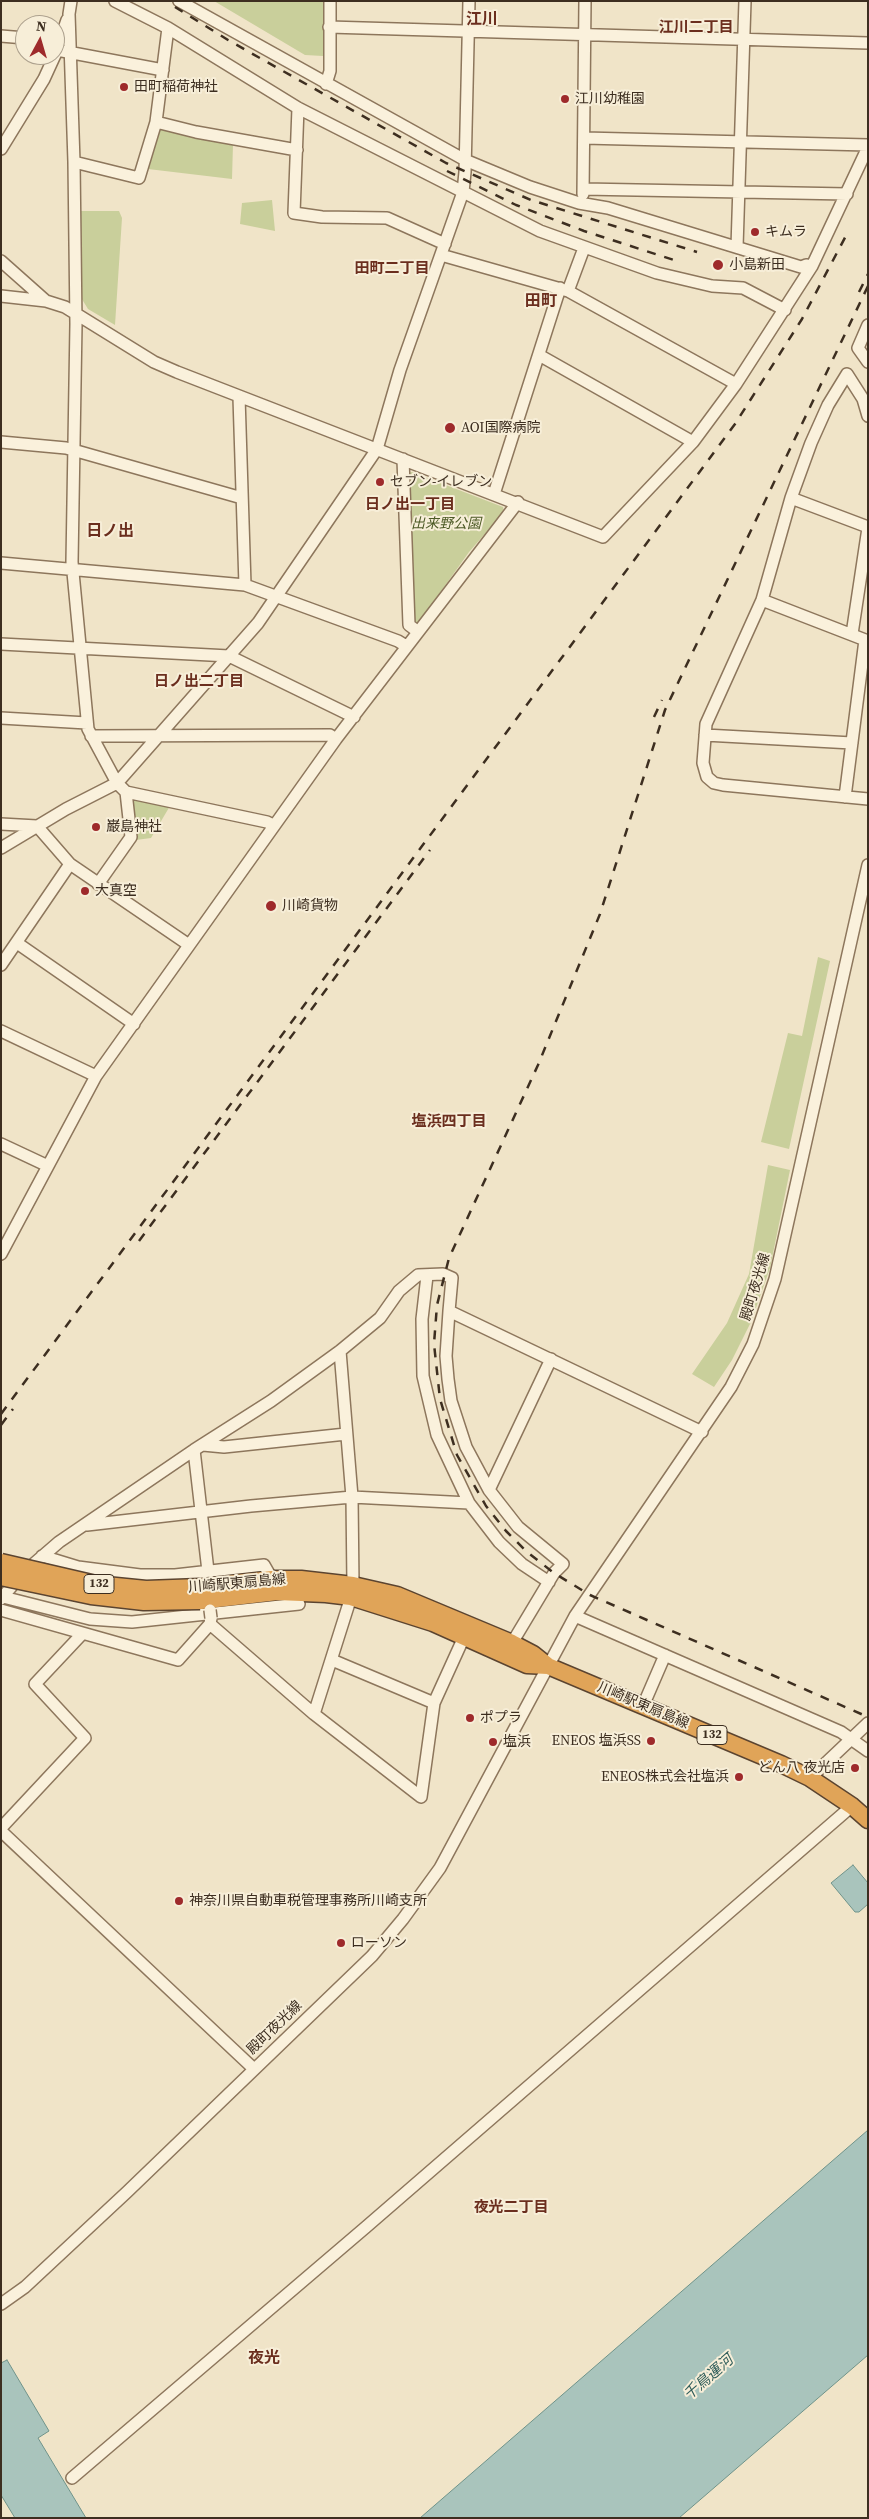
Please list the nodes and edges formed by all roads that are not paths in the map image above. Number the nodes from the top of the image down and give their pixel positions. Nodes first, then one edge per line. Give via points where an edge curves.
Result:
1 (71, 1) edge
2 (115, 1) edge
3 (179, 1) edge
4 (330, 1) edge
5 (469, 1) edge
6 (585, 1) edge
7 (745, 1) edge
8 (69, 14) junction
9 (65, 24) edge
10 (329, 27) junction
11 (168, 28) junction
12 (468, 33) junction
13 (585, 35) junction
14 (1, 36) edge
15 (15, 37) edge
16 (745, 40) junction
17 (868, 43) edge
18 (65, 51) edge
19 (71, 53) junction
20 (49, 65) edge
21 (163, 70) junction
22 (326, 84) junction
23 (298, 108) junction
24 (156, 122) junction
25 (584, 138) junction
26 (742, 142) junction
27 (868, 146) edge
28 (1, 148) edge
29 (297, 150) junction
30 (465, 160) junction
31 (74, 162) junction
32 (584, 189) junction
33 (463, 192) junction
34 (740, 192) junction
35 (847, 194) junction
36 (582, 204) junction
37 (737, 247) junction
38 (584, 248) junction
39 (443, 249) junction
40 (1, 261) edge
41 (812, 266) junction
42 (564, 289) junction
43 (1, 296) edge
44 (46, 300) junction
45 (785, 310) junction
46 (75, 312) junction
47 (868, 325) edge
48 (538, 356) junction
49 (868, 362) edge
50 (736, 384) junction
51 (239, 397) junction
52 (868, 416) edge
53 (1, 442) edge
54 (693, 442) junction
55 (377, 449) junction
56 (74, 450) junction
57 (403, 459) junction
58 (494, 494) junction
59 (242, 498) junction
60 (791, 498) junction
61 (518, 502) junction
62 (868, 528) edge
63 (1, 563) edge
64 (72, 568) junction
65 (245, 585) junction
66 (276, 598) junction
67 (762, 600) junction
68 (417, 632) junction
69 (852, 634) junction
70 (866, 640) edge
71 (1, 644) edge
72 (406, 646) junction
73 (81, 649) junction
74 (229, 656) junction
75 (354, 717) junction
76 (1, 718) edge
77 (87, 723) junction
78 (158, 735) junction
79 (705, 735) junction
80 (91, 736) junction
81 (336, 739) junction
82 (852, 743) junction
83 (117, 783) junction
84 (126, 792) junction
85 (845, 797) junction
86 (868, 799) edge
87 (1, 824) edge
88 (273, 825) junction
89 (37, 826) junction
90 (1, 848) edge
91 (70, 864) junction
92 (868, 865) edge
93 (98, 884) junction
94 (16, 942) junction
95 (189, 945) junction
96 (1, 965) edge
97 (134, 1024) junction
98 (1, 1031) edge
99 (96, 1076) junction
100 (1, 1144) edge
101 (48, 1166) junction
102 (1, 1254) edge
103 (427, 1276) junction
104 (449, 1311) junction
105 (340, 1351) junction
106 (551, 1359) junction
107 (702, 1432) junction
108 (346, 1434) junction
109 (198, 1448) junction
110 (489, 1490) junction
111 (352, 1498) junction
112 (469, 1503) junction
113 (201, 1512) junction
114 (85, 1525) junction
115 (42, 1556) junction
116 (1, 1562) edge
117 (208, 1571) junction
118 (1, 1577) edge
119 (272, 1579) junction
120 (549, 1582) junction
121 (352, 1591) junction
122 (2, 1598) edge
123 (299, 1604) dead end
124 (207, 1606) junction
125 (1, 1610) edge
126 (575, 1616) junction
127 (82, 1634) junction
128 (464, 1637) junction
129 (512, 1643) junction
130 (666, 1655) junction
131 (332, 1660) junction
132 (548, 1666) junction
133 (434, 1703) junction
134 (643, 1706) junction
135 (314, 1714) junction
136 (868, 1723) edge
137 (850, 1739) junction
138 (868, 1751) edge
139 (810, 1778) junction
140 (852, 1806) junction
141 (868, 1820) edge
142 (1, 1830) edge
143 (254, 2069) junction
144 (1, 2304) edge
145 (72, 2478) dead end

1 - 8 street
2 - 11 street
3 - 22 street
4 - 10 street
5 - 12 street
6 - 13 street
7 - 16 street
8 - 9 street
8 - 19 street
10 - 12 street
10 - 22 street via 330,71
11 - 21 street
11 - 23 street
12 - 13 street
12 - 30 street
13 - 16 street
13 - 25 street
14 - 15 street
16 - 17 street
16 - 26 street
18 - 19 street
19 - 21 street
19 - 31 street
20 - 28 street
21 - 24 street
22 - 30 street
23 - 29 street
23 - 33 street
24 - 29 street
24 - 31 street via 139,178
25 - 26 street
25 - 32 street
26 - 27 street
26 - 34 street
27 - 35 street
29 - 39 street via 294,213 322,218 387,218
30 - 33 street
30 - 36 street
31 - 46 street
32 - 34 street
32 - 36 street
33 - 38 street via 540,231
33 - 39 street
34 - 35 street
34 - 37 street
35 - 41 street
36 - 37 street via 608,208
37 - 41 street via 801,267
38 - 42 street
38 - 45 street via 657,273 712,286 743,288
39 - 42 street
39 - 55 street via 400,370
40 - 44 street
41 - 45 street
42 - 48 street
42 - 50 street
43 - 44 street
44 - 46 street
45 - 50 street
46 - 51 street via 154,362
46 - 56 street
47 - 49 street via 858,348
48 - 54 street
48 - 58 street
50 - 54 street
51 - 55 street
51 - 59 street
52 - 60 street via 863,399 847,374 811,443
53 - 56 street
54 - 61 street via 603,536
55 - 57 street
55 - 66 street
56 - 59 street
56 - 64 street
57 - 58 street
57 - 68 street via 409,625
58 - 61 street
59 - 65 street
60 - 62 street
60 - 67 street
61 - 68 street
62 - 69 street
63 - 64 street
64 - 65 street
64 - 73 street
65 - 66 street
66 - 72 street
66 - 74 street
67 - 69 street
67 - 79 street via 709,716
68 - 72 street
69 - 70 street
70 - 82 street
71 - 73 street
72 - 75 street
73 - 74 street
73 - 77 street
74 - 75 street
74 - 78 street
75 - 81 street
76 - 77 street
77 - 80 street
78 - 80 street
78 - 81 street via 330,735
78 - 83 street
79 - 82 street
79 - 85 street via 703,763 714,783
80 - 83 street
81 - 88 street
82 - 85 street
83 - 84 street
83 - 89 street
84 - 88 street
84 - 93 street via 132,837
85 - 86 street
87 - 89 street
88 - 95 street
89 - 90 street
89 - 91 street
91 - 93 street
91 - 94 street
92 - 107 street, 殿町夜光線 via 770,1299 743,1365
93 - 95 street
94 - 96 street
94 - 97 street
95 - 97 street
97 - 99 street
98 - 99 street
99 - 101 street
100 - 101 street
101 - 102 street
103 - 104 street via 444,1274 452,1278
103 - 105 street via 418,1275 399,1291 380,1318
103 - 112 street via 422,1353 427,1399 437,1435
104 - 106 street
104 - 110 street via 446,1356 451,1401 466,1447
105 - 108 street
105 - 109 street
106 - 107 street
106 - 110 street
107 - 126 street, 殿町夜光線
108 - 109 street
108 - 111 street
109 - 113 street
109 - 114 street
110 - 120 street via 518,1527 562,1564
111 - 112 street
111 - 113 street
111 - 121 street
112 - 120 street via 499,1542 522,1564
113 - 114 street
113 - 117 street
114 - 115 street
115 - 117 street via 78,1567 140,1575
115 - 122 street
116 - 124 highway, 川崎駅東扇島線 / 132, bridge via 96,1584 146,1589
117 - 119 street via 264,1565
118 - 124 highway, 川崎駅東扇島線 / 132, bridge via 91,1596
119 - 121 highway, 川崎駅東扇島線 / 132 via 301,1580
119 - 124 highway, 川崎駅東扇島線 / 132
120 - 129 street
121 - 124 highway, 川崎駅東扇島線 / 132 via 326,1594 277,1592
121 - 128 highway, 川崎駅東扇島線 / 132
121 - 129 highway, 川崎駅東扇島線 / 132 via 397,1595
121 - 131 street
122 - 123 street via 90,1619 132,1622
124 - 127 street via 178,1660
124 - 135 street
125 - 127 street
126 - 130 street
126 - 132 street, 殿町夜光線
127 - 142 street via 35,1684 85,1738
128 - 132 highway, 川崎駅東扇島線 / 132 via 527,1665
128 - 133 street
129 - 132 highway, 川崎駅東扇島線 / 132
130 - 134 street
130 - 137 street via 841,1732
131 - 133 street
131 - 135 street
132 - 134 highway, 川崎駅東扇島線 / 132
132 - 143 street, 殿町夜光線 via 440,1868 425,1890 372,1956
133 - 135 street via 421,1797
134 - 139 highway, 川崎駅東扇島線 / 132
136 - 137 street
137 - 138 street
137 - 139 street
139 - 140 highway, 川崎駅東扇島線 / 132
140 - 141 highway, 川崎駅東扇島線 / 132
140 - 145 street
142 - 143 street
143 - 144 street, 殿町夜光線 via 25,2287

